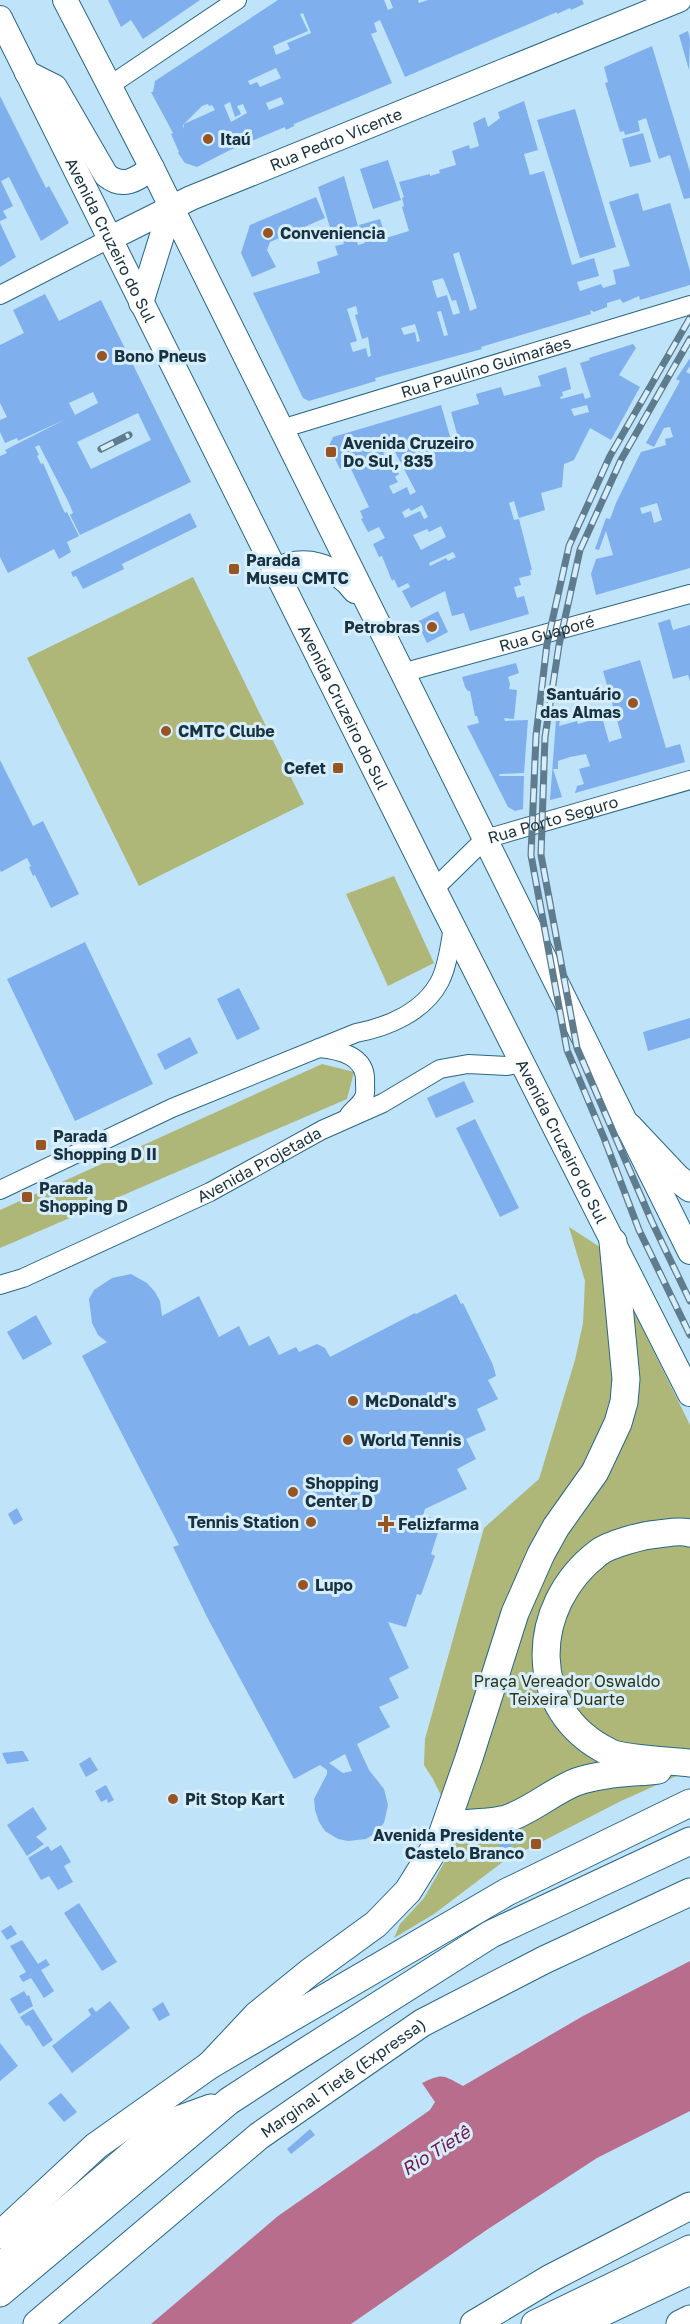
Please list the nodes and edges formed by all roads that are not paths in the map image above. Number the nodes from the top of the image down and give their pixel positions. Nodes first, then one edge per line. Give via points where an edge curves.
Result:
1 (65, 0) edge
2 (237, 0) edge
3 (679, 0) edge
4 (0, 18) edge
5 (27, 74) junction
6 (109, 86) junction
7 (152, 168) junction
8 (171, 207) junction
9 (109, 239) junction
10 (0, 295) edge
11 (141, 303) junction
12 (690, 305) edge
13 (281, 429) junction
14 (274, 571) junction
15 (690, 594) edge
16 (368, 603) junction
17 (402, 673) junction
18 (690, 780) edge
19 (485, 839) junction
20 (434, 889) junction
21 (453, 927) junction
22 (318, 1048) junction
23 (523, 1063) junction
24 (346, 1118) junction
25 (628, 1126) junction
26 (690, 1188) edge
27 (0, 1190) edge
28 (613, 1242) junction
29 (690, 1252) edge
30 (0, 1285) edge
31 (690, 1394) edge
32 (690, 1533) edge
33 (687, 1762) edge
34 (690, 1803) edge
35 (447, 1825) junction
36 (690, 1841) edge
37 (690, 1892) edge
38 (210, 2065) junction
39 (229, 2102) junction
40 (690, 2206) edge
41 (0, 2235) edge
42 (690, 2249) edge
43 (0, 2267) edge
44 (690, 2271) edge
45 (690, 2288) edge
46 (0, 2293) edge
47 (690, 2319) edge
48 (37, 2324) edge
49 (474, 2324) edge
50 (536, 2324) edge
51 (578, 2324) edge
52 (615, 2324) edge
53 (680, 2324) edge

1 - 6 main road
2 - 6 street
3 - 8 main road, Rua Pedro Vicente
4 - 5 main road, Avenida Cruzeiro do Sul
5 - 7 main road via 55,87 106,175 122,184 133,182
5 - 9 main road, Avenida Cruzeiro do Sul
6 - 7 main road
7 - 8 main road
8 - 9 main road, Rua Pedro Vicente
8 - 11 main road
8 - 13 main road
9 - 10 street, Rua Pedro Vicente
9 - 11 main road, Avenida Cruzeiro do Sul
11 - 14 main road, Avenida Cruzeiro do Sul
12 - 13 street, Rua Paulino Guimarães
13 - 16 main road
14 - 16 main road via 302,562 323,566 342,576
14 - 20 main road, Avenida Cruzeiro do Sul
15 - 17 street, Rua Guaporé
16 - 17 main road
17 - 19 main road
18 - 19 street, Rua Porto Seguro
19 - 20 street, Rua Porto Seguro
19 - 25 main road
20 - 21 main road, Avenida Cruzeiro do Sul
21 - 22 street via 441,980 428,1000 381,1029
21 - 23 main road, Avenida Cruzeiro do Sul
22 - 24 street via 348,1054 361,1063 366,1077 364,1098
22 - 27 street via 172,1108
23 - 24 street, Avenida Projetada via 440,1069 383,1103
23 - 28 main road, Avenida Cruzeiro do Sul
24 - 30 street, Avenida Projetada via 210,1192
25 - 26 highway
25 - 29 main road
28 - 31 main road, Avenida Cruzeiro do Sul
28 - 35 highway via 626,1379 624,1402 595,1473 556,1527 514,1614
32 - 33 highway via 644,1535 599,1551 569,1583 554,1611 546,1654 548,1679 559,1710 584,1738 611,1754
33 - 35 highway via 667,1769 574,1783 509,1818
34 - 38 highway via 507,1892
35 - 38 highway via 408,1891 376,1924 257,2015
36 - 39 highway via 490,1934
37 - 48 highway, Marginal Tietê (Expressa) via 544,1960 422,2023 259,2136
38 - 41 highway via 96,2146
39 - 43 highway via 167,2124
39 - 46 highway
40 - 49 highway
42 - 50 highway
44 - 51 highway
45 - 52 highway
47 - 53 highway

